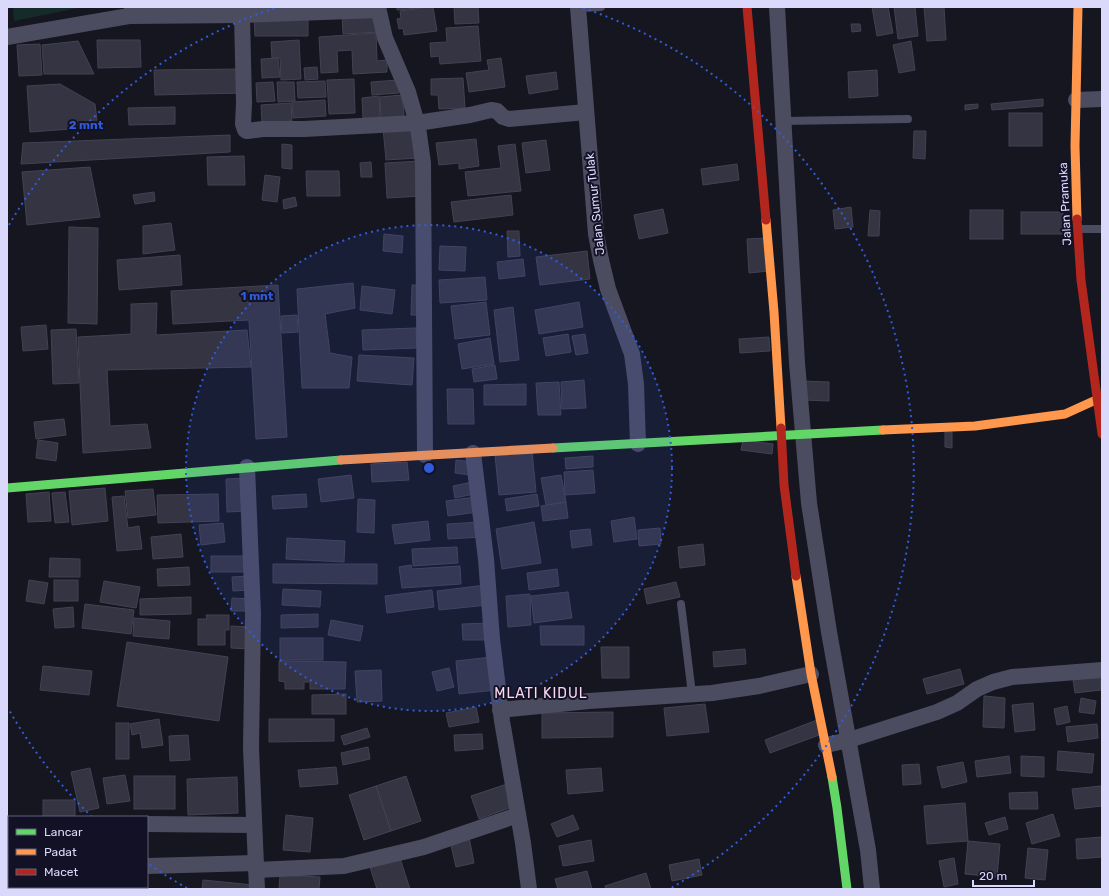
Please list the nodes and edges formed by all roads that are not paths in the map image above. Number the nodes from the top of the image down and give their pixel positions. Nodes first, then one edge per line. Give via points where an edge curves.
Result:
1 (578, 7) edge
2 (601, 7) edge
3 (747, 7) edge
4 (777, 7) edge
5 (1078, 7) edge
6 (378, 8) edge
7 (131, 12) edge
8 (242, 15) junction
9 (7, 37) edge
10 (1102, 99) edge
11 (1076, 100) junction
12 (586, 112) junction
13 (908, 119) dead end
14 (783, 121) junction
15 (417, 122) junction
16 (1077, 229) junction
17 (1102, 229) edge
18 (1101, 399) edge
19 (1102, 434) edge
20 (783, 435) junction
21 (801, 435) junction
22 (638, 444) junction
23 (473, 452) junction
24 (425, 455) junction
25 (247, 467) junction
26 (7, 488) edge
27 (681, 604) dead end
28 (1102, 670) edge
29 (811, 674) junction
30 (692, 694) junction
31 (500, 710) junction
32 (837, 743) junction
33 (518, 815) junction
34 (148, 824) edge
35 (253, 825) junction
36 (148, 866) edge
37 (256, 867) junction
38 (257, 889) edge
39 (529, 889) edge
40 (847, 889) edge
41 (872, 889) edge

1 - 2 lane
1 - 12 street, Jalan Sumur Tulak
3 - 20 street
4 - 14 street
5 - 11 street, Jalan Pramuka
6 - 8 street
6 - 15 street via 385,38 408,92
7 - 8 street
7 - 9 street
8 - 15 street via 245,130
10 - 11 street
11 - 16 street, Jalan Pramuka via 1074,130
12 - 15 street via 509,119 491,110
12 - 22 street, Jalan Sumur Tulak via 596,234 608,289 632,354
13 - 14 lane
14 - 21 street
15 - 24 street via 423,163
16 - 17 lane
16 - 18 street, Jalan Pramuka via 1089,343
18 - 19 street, Jalan Pramuka
18 - 21 street via 1065,414 975,426
20 - 21 street
20 - 22 street
20 - 29 street via 784,485
21 - 32 street via 829,632
22 - 23 street
23 - 24 street
23 - 31 street
24 - 25 street
25 - 26 street
25 - 35 street via 253,614
27 - 30 lane
28 - 32 street via 1012,677 993,682 937,712
29 - 30 street via 759,686
29 - 32 street
30 - 31 street
31 - 33 street
32 - 40 street via 837,808
32 - 41 street via 868,850
33 - 37 street via 424,847 344,866
33 - 39 street
34 - 35 street
35 - 37 street
36 - 37 street
37 - 38 street

